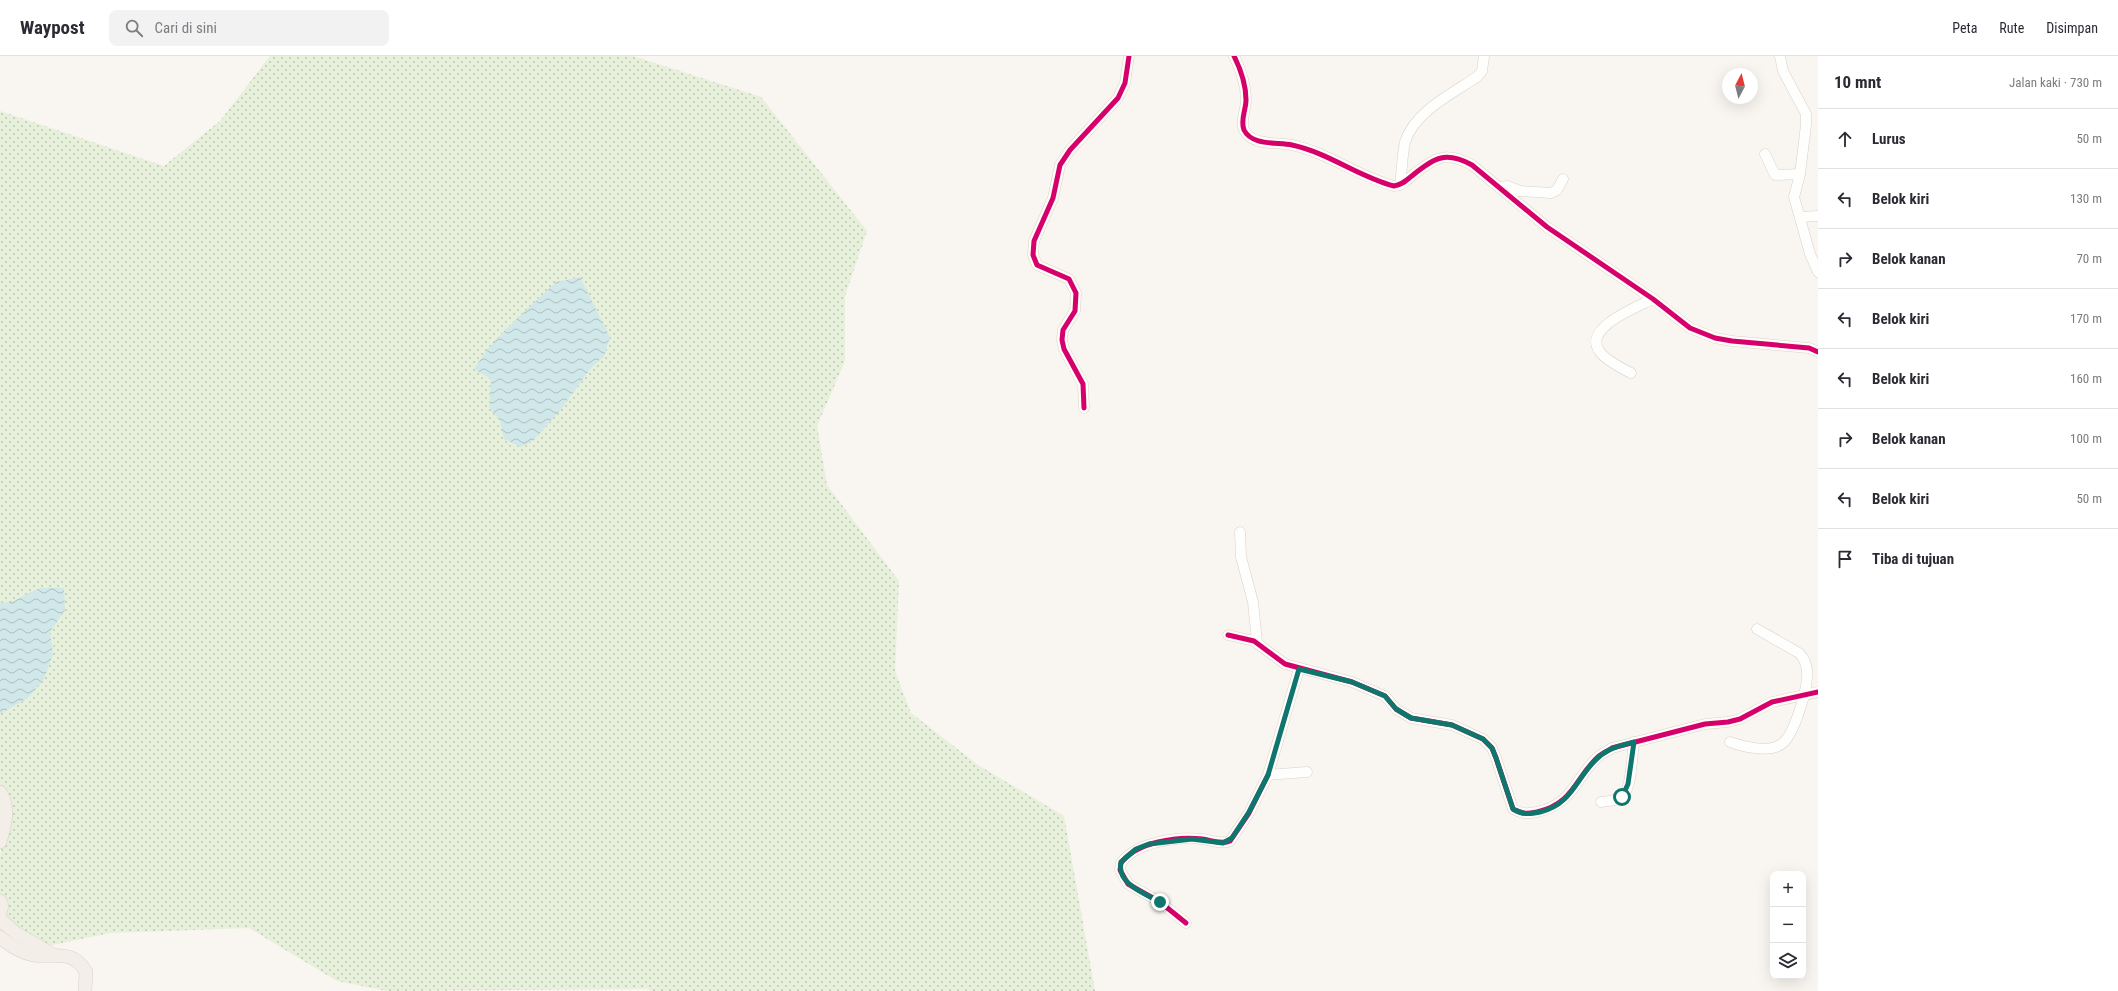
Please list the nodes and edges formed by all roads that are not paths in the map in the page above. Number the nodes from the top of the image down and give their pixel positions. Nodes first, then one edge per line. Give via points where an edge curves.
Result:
1 (1129, 56) edge
2 (1234, 56) edge
3 (1484, 56) edge
4 (1780, 56) edge
5 (1765, 154) dead end
6 (1800, 174) junction
7 (1563, 179) dead end
8 (1400, 185) junction
9 (1500, 187) junction
10 (1818, 216) edge
11 (1800, 217) junction
12 (1818, 272) edge
13 (1653, 299) junction
14 (1818, 352) edge
15 (1631, 373) dead end
16 (1084, 408) dead end
17 (1240, 532) dead end
18 (1757, 629) dead end
19 (1228, 635) dead end
20 (1257, 642) junction
21 (1299, 669) junction
22 (1818, 692) edge
23 (1803, 697) junction
24 (1634, 742) junction
25 (1730, 742) dead end
26 (1307, 772) dead end
27 (1268, 775) junction
28 (0, 792) edge
29 (1601, 802) dead end
30 (0, 842) edge
31 (0, 901) edge
32 (0, 912) edge
33 (0, 919) edge
34 (1186, 923) dead end
35 (0, 937) edge
36 (52, 954) junction
37 (84, 991) edge

1 - 16 street via 1125,84 1118,98 1063,158 1053,198 1034,241 1033,255 1037,265 1069,279 1076,293 1075,311 1063,330 1062,340 1064,349 1083,384
2 - 8 street via 1245,88 1243,127 1250,138 1315,152 1386,184
3 - 8 street via 1482,71 1478,77 1432,107 1414,123 1405,143
4 - 6 street via 1783,71 1806,114
5 - 6 street via 1775,175
6 - 11 street via 1794,196
7 - 9 street via 1557,190 1551,193
8 - 9 street via 1432,160 1443,156 1462,159
9 - 13 street via 1547,227
10 - 11 street
11 - 12 street
13 - 14 street via 1690,328 1715,338 1809,348
13 - 15 street via 1607,323 1599,336 1601,353
17 - 20 street via 1241,557 1254,602
18 - 23 street via 1799,652 1805,658 1808,677
19 - 20 street
20 - 21 street via 1285,664
21 - 24 street via 1352,682 1385,696 1396,709 1411,718 1452,725 1483,739 1492,748 1513,809 1527,814 1547,810 1559,804 1570,794 1599,756 1612,748
21 - 27 street
22 - 23 street
23 - 24 street via 1772,702 1740,719 1706,724
23 - 25 street via 1784,742 1769,748 1742,746
24 - 29 street via 1625,793 1622,797
26 - 27 street
27 - 34 street via 1230,841 1223,843 1192,839 1149,844 1136,849 1121,862 1120,870 1128,884 1160,902
28 - 30 main road via 6,812
31 - 32 main road
33 - 36 main road via 17,934
35 - 36 main road via 14,948 26,953
36 - 37 main road via 68,957 82,966 87,977

